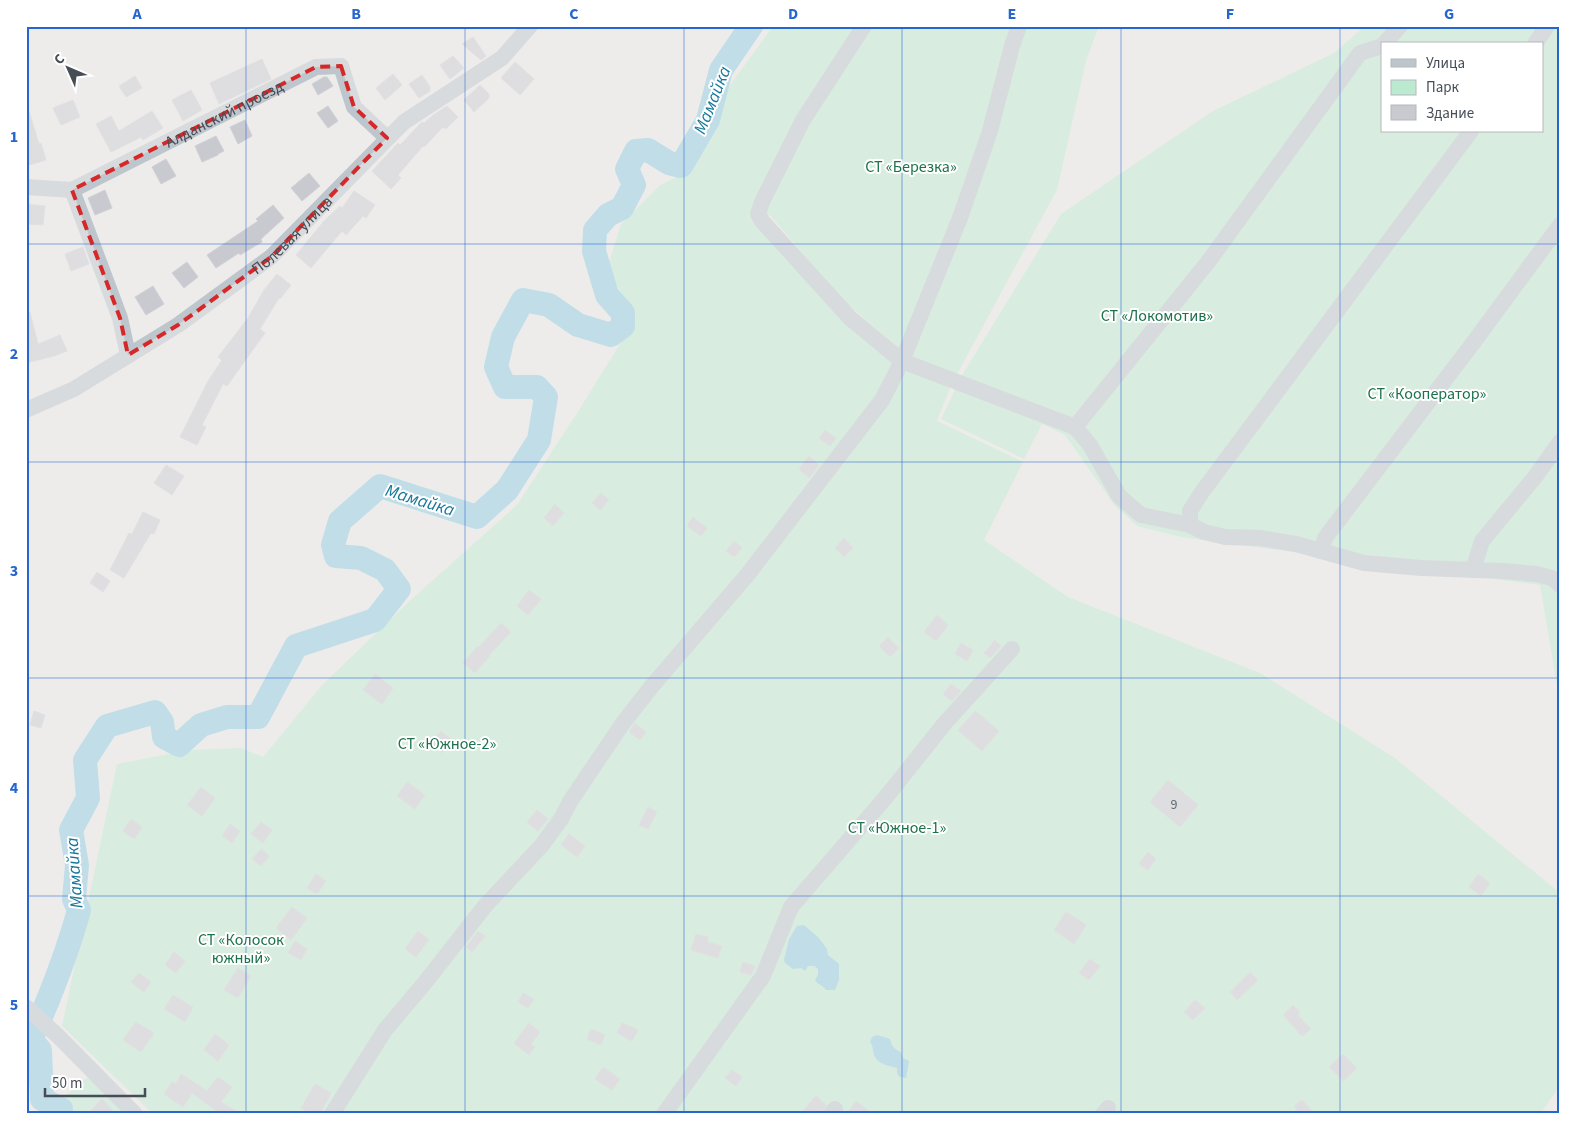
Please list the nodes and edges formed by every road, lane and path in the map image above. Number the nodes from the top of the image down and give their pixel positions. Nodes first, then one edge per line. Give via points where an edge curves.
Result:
1 (530, 26) edge
2 (864, 26) edge
3 (1019, 26) edge
4 (1400, 26) edge
5 (1547, 26) edge
6 (1386, 42) edge
7 (1535, 42) edge
8 (1381, 46) edge
9 (1470, 132) edge
10 (387, 138) junction
11 (26, 187) edge
12 (72, 190) junction
13 (1560, 225) edge
14 (128, 354) junction
15 (902, 360) junction
16 (26, 410) edge
17 (1075, 427) junction
18 (1560, 442) edge
19 (1190, 525) junction
20 (1321, 551) junction
21 (1472, 570) junction
22 (1557, 577) edge
23 (1012, 649) dead end
24 (26, 1007) edge
25 (135, 1114) edge
26 (332, 1114) edge
27 (664, 1114) edge

1 - 10 street, Полевая улица via 502,58 404,122
2 - 15 street via 803,120 758,214 850,318
3 - 15 street via 990,131 960,218
4 - 6 street
5 - 7 street
8 - 17 street via 1360,53 1208,262
9 - 19 street via 1202,492 1190,511
10 - 12 street, Алданский проезд via 354,107 341,66 316,67
10 - 14 street, Полевая улица via 271,257 178,325
11 - 12 street
12 - 14 street via 120,318
13 - 20 street via 1325,538
14 - 16 street, Полевая улица via 74,389
15 - 17 street
15 - 26 street via 882,400 748,574 629,716 542,845 485,906 385,1030
17 - 19 street via 1120,496 1141,516
18 - 21 street via 1482,541
19 - 20 street via 1225,537 1260,538
20 - 21 street via 1364,563
21 - 22 street
23 - 27 street via 791,907 763,976
24 - 25 street

